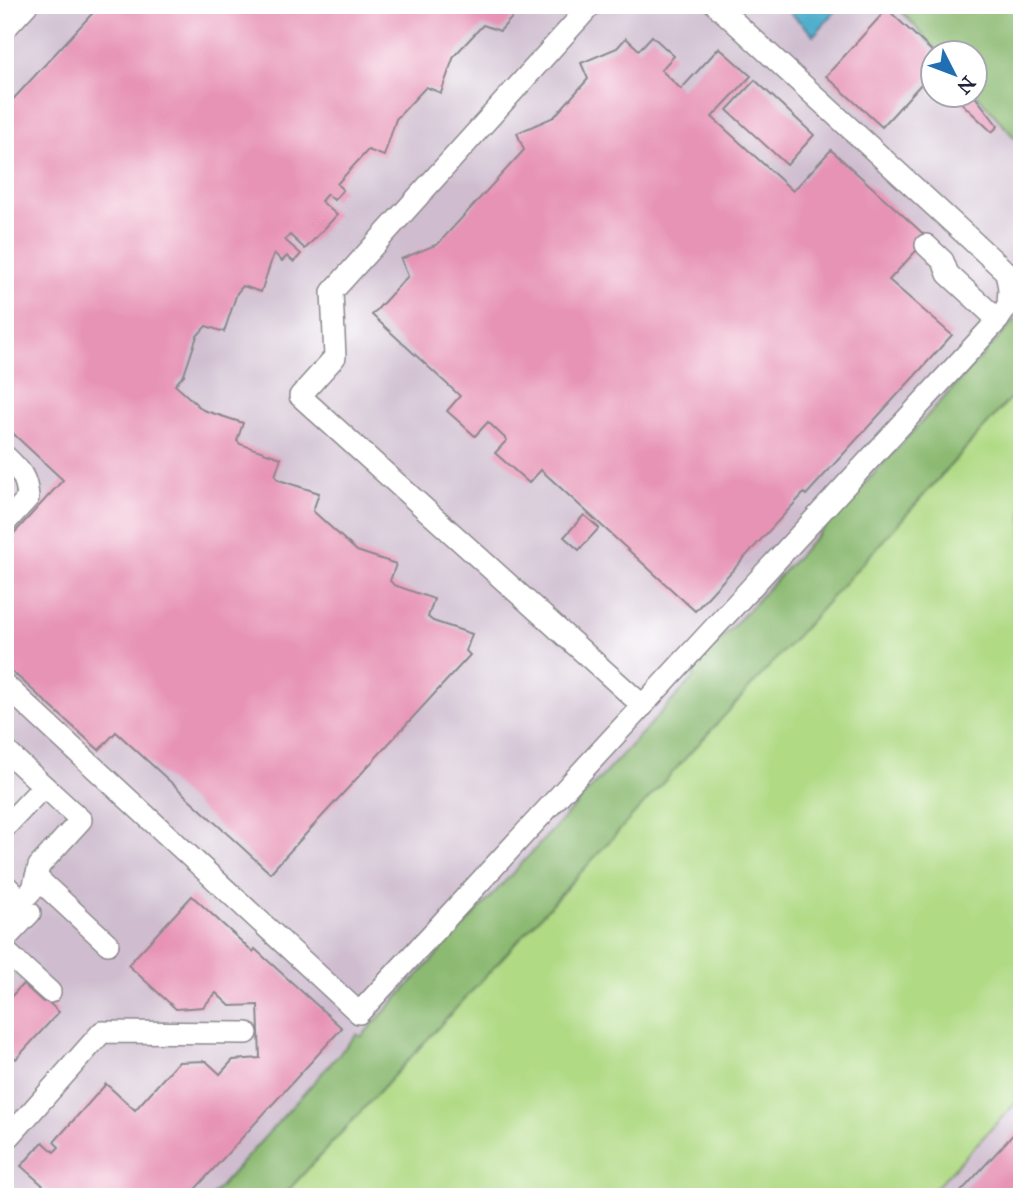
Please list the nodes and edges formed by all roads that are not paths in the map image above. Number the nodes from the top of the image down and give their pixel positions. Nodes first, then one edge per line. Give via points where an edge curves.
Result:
1 (27, 5) edge
2 (591, 5) edge
3 (716, 5) edge
4 (5, 29) edge
5 (926, 245) dead end
6 (998, 320) junction
7 (5, 456) edge
8 (5, 523) edge
9 (5, 684) edge
10 (643, 706) junction
11 (7, 754) edge
12 (44, 786) junction
13 (5, 828) edge
14 (43, 884) junction
15 (5, 885) edge
16 (22, 901) junction
17 (5, 919) edge
18 (5, 939) edge
19 (108, 944) dead end
20 (5, 951) edge
21 (50, 992) dead end
22 (247, 1033) dead end
23 (5, 1137) edge

1 - 4 street
2 - 10 street via 332,292 335,357 300,396
3 - 6 street via 1006,272 1008,305
5 - 6 street via 943,261 948,274
6 - 10 street
7 - 8 street via 27,482 28,498
9 - 10 street via 359,1013
11 - 12 street
12 - 13 street
12 - 14 street via 81,820 39,866
14 - 16 street
14 - 18 street
14 - 19 street
15 - 16 street
16 - 17 street
20 - 21 street
22 - 23 street via 102,1032

